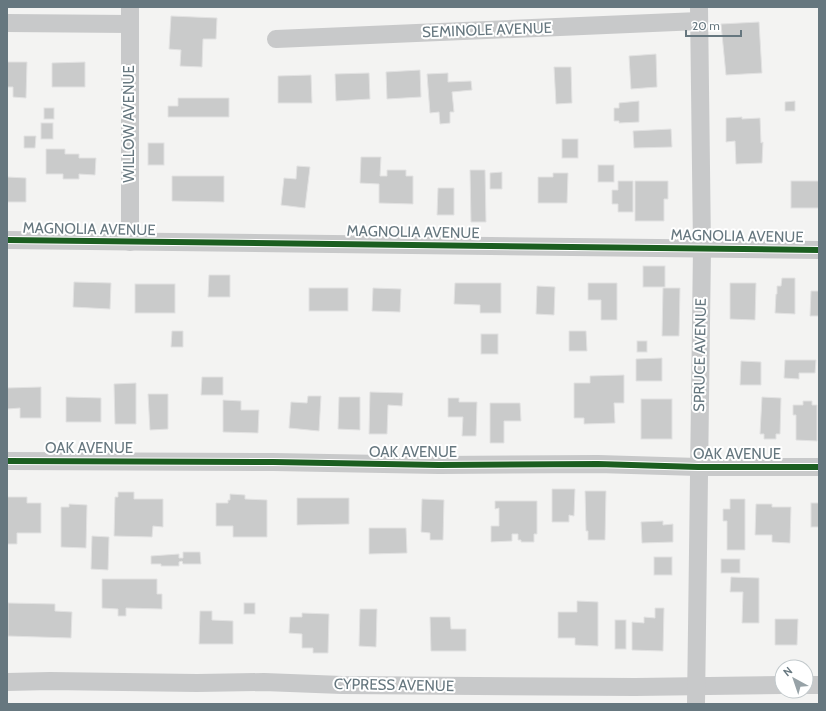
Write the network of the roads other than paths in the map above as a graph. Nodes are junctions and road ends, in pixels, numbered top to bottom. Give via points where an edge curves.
1 (699, 14) edge
2 (130, 16) edge
3 (7, 22) edge
4 (276, 39) dead end
5 (7, 240) edge
6 (130, 242) junction
7 (702, 248) junction
8 (819, 250) edge
9 (7, 461) edge
10 (819, 467) edge
11 (698, 468) junction
12 (7, 682) edge
13 (774, 685) edge
14 (696, 686) junction
15 (696, 704) edge

1 - 4 street, SEMINOLE AVENUE
1 - 7 street, SPRUCE AVENUE
2 - 3 street
2 - 6 street, WILLOW AVENUE
5 - 6 street, MAGNOLIA AVENUE
6 - 7 street, MAGNOLIA AVENUE
7 - 8 street, MAGNOLIA AVENUE
7 - 11 street, SPRUCE AVENUE
9 - 11 street, OAK AVENUE via 598,464
10 - 11 street, OAK AVENUE
11 - 14 street, SPRUCE AVENUE
12 - 14 street, CYPRESS AVENUE via 264,682 508,687
13 - 14 street, CYPRESS AVENUE
14 - 15 street, SPRUCE AVENUE

